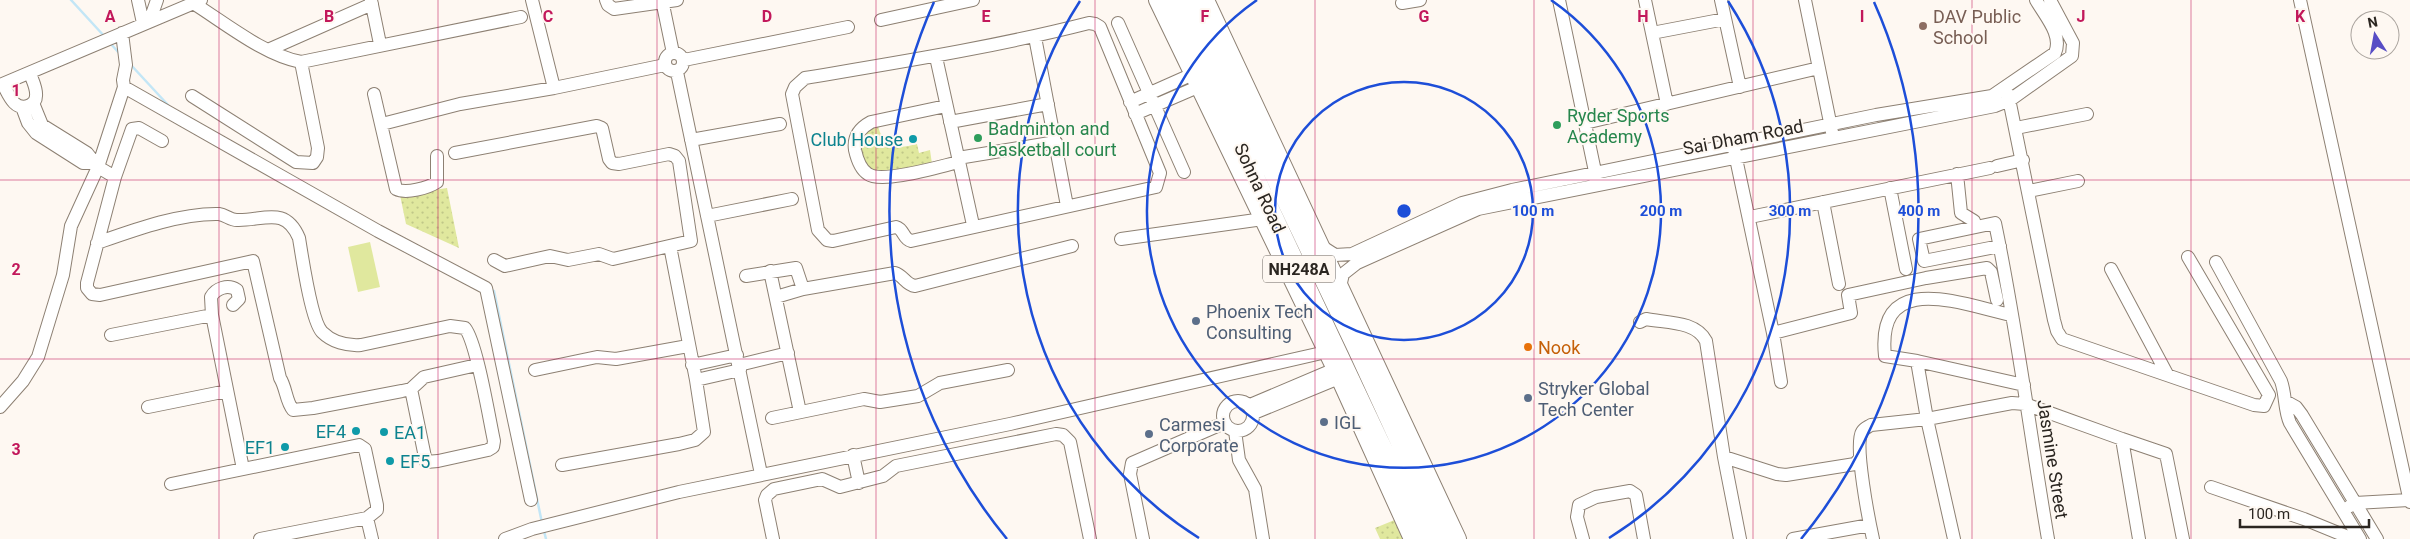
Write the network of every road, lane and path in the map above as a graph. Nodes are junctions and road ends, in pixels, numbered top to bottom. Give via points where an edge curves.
1 (138, 0) edge
2 (157, 0) edge
3 (532, 0) edge
4 (606, 0) edge
5 (677, 0) edge
6 (973, 0) edge
7 (1157, 0) edge
8 (1171, 0) edge
9 (1191, 0) edge
10 (1206, 0) edge
11 (1420, 0) edge
12 (1559, 0) edge
13 (1645, 0) edge
14 (1721, 0) edge
15 (1805, 0) edge
16 (2036, 0) edge
17 (2050, 0) edge
18 (2300, 0) edge
19 (197, 2) edge
20 (371, 2) edge
21 (662, 2) edge
22 (1402, 3) dead end
23 (929, 5) edge
24 (521, 17) dead end
25 (1725, 19) junction
26 (882, 20) dead end
27 (146, 21) junction
28 (1118, 23) dead end
29 (848, 26) dead end
30 (1652, 33) junction
31 (118, 35) junction
32 (1034, 37) junction
33 (380, 44) junction
34 (2059, 44) junction
35 (268, 50) junction
36 (2072, 56) junction
37 (936, 57) junction
38 (678, 61) junction
39 (301, 62) junction
40 (1819, 68) junction
41 (30, 72) junction
42 (1196, 80) junction
43 (2, 84) edge
44 (124, 87) junction
45 (1740, 87) junction
46 (2006, 87) junction
47 (554, 88) junction
48 (374, 94) dead end
49 (1150, 94) junction
50 (192, 96) dead end
51 (2010, 100) junction
52 (1130, 102) junction
53 (1048, 104) junction
54 (1667, 104) junction
55 (27, 105) junction
56 (946, 106) junction
57 (1155, 106) junction
58 (1136, 114) junction
59 (2087, 114) dead end
60 (950, 122) junction
61 (1584, 123) junction
62 (382, 124) junction
63 (780, 124) dead end
64 (1831, 124) junction
65 (2016, 128) junction
66 (1833, 138) junction
67 (691, 140) junction
68 (162, 141) dead end
69 (1056, 142) junction
70 (1735, 150) junction
71 (455, 153) dead end
72 (437, 156) dead end
73 (959, 160) junction
74 (2022, 160) junction
75 (96, 165) junction
76 (1184, 172) dead end
77 (1957, 174) junction
78 (115, 176) junction
79 (1596, 178) junction
80 (2078, 181) dead end
81 (1890, 188) junction
82 (2029, 191) junction
83 (792, 199) dead end
84 (1823, 202) junction
85 (1068, 206) junction
86 (707, 216) junction
87 (1750, 217) junction
88 (1263, 219) junction
89 (1974, 220) dead end
90 (973, 226) junction
91 (1415, 231) junction
92 (1121, 239) dead end
93 (97, 243) junction
94 (670, 246) junction
95 (1072, 246) dead end
96 (1321, 246) junction
97 (2000, 246) junction
98 (2188, 257) dead end
99 (494, 260) dead end
100 (2216, 262) dead end
101 (1906, 269) dead end
102 (2111, 269) dead end
103 (770, 271) junction
104 (746, 276) dead end
105 (1839, 284) dead end
106 (1340, 287) junction
107 (803, 289) junction
108 (776, 297) junction
109 (1997, 300) dead end
110 (233, 305) dead end
111 (212, 315) junction
112 (2011, 315) junction
113 (1640, 322) dead end
114 (1773, 333) junction
115 (111, 335) dead end
116 (688, 346) junction
117 (1326, 352) junction
118 (788, 353) junction
119 (1917, 361) junction
120 (738, 363) junction
121 (477, 365) junction
122 (692, 365) junction
123 (535, 370) dead end
124 (1008, 370) dead end
125 (1337, 373) junction
126 (2167, 374) junction
127 (696, 380) junction
128 (1781, 382) dead end
129 (2024, 385) junction
130 (411, 389) junction
131 (228, 390) junction
132 (2268, 402) junction
133 (2025, 404) junction
134 (0, 407) edge
135 (148, 407) dead end
136 (2286, 407) junction
137 (1252, 409) junction
138 (800, 412) junction
139 (772, 418) dead end
140 (1928, 418) junction
141 (1224, 423) junction
142 (1235, 431) junction
143 (2119, 437) junction
144 (853, 456) junction
145 (1724, 457) junction
146 (1860, 458) junction
147 (562, 466) dead end
148 (243, 469) junction
149 (761, 474) junction
150 (860, 483) junction
151 (170, 484) dead end
152 (2211, 487) dead end
153 (531, 500) dead end
154 (2410, 501) edge
155 (2355, 503) junction
156 (2342, 512) junction
157 (367, 518) junction
158 (1870, 525) junction
159 (519, 536) edge
160 (2374, 538) edge
161 (260, 539) edge
162 (372, 539) edge
163 (505, 539) edge
164 (773, 539) edge
165 (1090, 539) edge
166 (1144, 539) edge
167 (1264, 539) edge
168 (1412, 539) edge
169 (1425, 539) edge
170 (1445, 539) edge
171 (1458, 539) edge
172 (1583, 539) edge
173 (1644, 539) edge
174 (1740, 539) edge
175 (1793, 539) edge
176 (1873, 539) edge
177 (1954, 539) edge
178 (2048, 539) edge
179 (2139, 539) edge
180 (2183, 539) edge
181 (2353, 539) edge
182 (2360, 539) edge

1 - 27 street
2 - 27 street
3 - 47 street
4 - 21 street via 614,9
5 - 21 street
6 - 23 street
7 - 42 main road
8 - 169 highway, Sohna Road / NH248A
9 - 170 highway, Sohna Road / NH248A
10 - 96 main road
11 - 22 street
12 - 61 street
13 - 30 street
14 - 25 street
15 - 40 street
16 - 34 street
17 - 36 street via 2073,43
18 - 154 street
19 - 27 street
19 - 35 street
20 - 33 street
20 - 35 street
21 - 38 street
23 - 26 street
24 - 33 street
25 - 30 street
25 - 45 street
27 - 31 street
28 - 49 street
29 - 38 street
30 - 54 street
31 - 41 street
31 - 44 street via 125,60
32 - 37 street
32 - 52 street via 1095,24 1100,28
32 - 53 street
33 - 39 street
34 - 36 street
34 - 46 street, Sai Dham Road via 2055,53
35 - 39 street via 287,60
36 - 51 street, Sai Dham Road
37 - 56 street
37 - 90 street via 805,78 795,86 792,94 818,230 827,240 833,241 898,227 911,241
38 - 47 street via 672,72 665,65
38 - 67 street
39 - 50 street via 318,148 313,163 296,162
40 - 45 street
40 - 64 street
41 - 43 street
41 - 55 street via 36,95
42 - 49 street
42 - 57 street
42 - 88 main road
43 - 55 street via 13,102
44 - 75 street
44 - 153 street via 486,288
45 - 54 street
46 - 51 street
46 - 64 street, Sai Dham Road via 1992,96
47 - 62 street via 460,104
48 - 62 street
49 - 52 street
49 - 57 street
51 - 65 street
51 - 66 street, Sai Dham Road via 1994,106
52 - 58 street
53 - 60 street via 971,124
53 - 69 street
54 - 61 street
55 - 75 street via 28,123 36,133 83,163
56 - 60 street
56 - 73 street via 870,122 855,138 856,156 868,174 880,177
57 - 58 street
57 - 76 street
58 - 85 street via 1160,173 1156,187
59 - 65 street
60 - 73 street
61 - 79 street
62 - 72 street via 396,189 401,192 437,182
63 - 67 street
64 - 66 street
64 - 70 street, Sai Dham Road
65 - 74 street
66 - 70 street, Sai Dham Road
67 - 86 street
68 - 78 street via 139,128 132,129
69 - 73 street
69 - 85 street
70 - 79 street, Sai Dham Road
70 - 87 street
71 - 94 street via 597,126 602,128 612,163 669,154 675,156 679,161 692,236 691,241
73 - 90 street
74 - 77 street
74 - 82 street
75 - 78 street
75 - 134 street via 71,226 62,275 38,357 23,381
77 - 81 street
77 - 89 street via 1961,213
78 - 93 street
79 - 91 street, Sai Dham Road via 1462,203
80 - 82 street
81 - 84 street
81 - 101 street
82 - 126 street via 2056,331 2062,339
83 - 86 street
84 - 87 street
84 - 105 street
85 - 90 street
86 - 120 street
87 - 114 street
88 - 92 street
88 - 117 main road
91 - 96 street, Sai Dham Road via 1352,254 1335,255
91 - 106 street, Sai Dham Road via 1357,263 1343,274
93 - 121 street via 143,227 201,215 221,214 239,220 279,217 294,226 316,324 328,337 348,346 361,346 450,326 465,328
93 - 130 street via 87,283 89,292 95,295 253,261 280,378 293,410
94 - 99 street via 613,259 599,254 568,260 550,256 505,266
94 - 116 street
95 - 107 street via 915,286 895,273
96 - 106 main road
97 - 97 street, Jasmine Street via 1924,261 1920,239 1995,223
97 - 112 street, Jasmine Street
98 - 132 street via 2269,395
100 - 136 street via 2281,381
102 - 126 street
103 - 104 street
103 - 107 street via 796,268
103 - 108 street
106 - 171 main road
107 - 108 street
108 - 118 street
109 - 114 street via 1991,272 1982,268 1848,295 1851,314
110 - 111 street via 239,300 237,290 228,287 217,290 211,297
111 - 115 street
111 - 131 street
112 - 119 street via 1942,300 1913,299 1904,302 1890,316 1885,356
112 - 129 street, Jasmine Street
113 - 145 street via 1646,319 1695,327 1702,333 1706,341
114 - 128 street
116 - 122 street
116 - 123 street via 616,359 597,357
117 - 125 main road
117 - 144 street
118 - 120 street
118 - 138 street
119 - 129 street
119 - 140 street
120 - 122 street
120 - 127 street
120 - 149 street
121 - 130 street via 424,377
121 - 130 street via 494,441 488,450 426,462
122 - 127 street
124 - 138 street via 940,383 918,396 880,402 864,399
125 - 137 street
125 - 168 main road
126 - 132 street via 2254,405 2264,406
127 - 147 street via 704,432 701,437 666,447
129 - 133 street, Jasmine Street
131 - 135 street
131 - 148 street
132 - 136 street
133 - 140 street via 2012,403
133 - 143 street
133 - 178 street, Jasmine Street
136 - 155 street via 2296,407 2302,415
136 - 156 street
137 - 141 street via 1241,401 1232,402 1225,408
137 - 142 street via 1254,418 1249,427
138 - 139 street
140 - 146 street via 1871,425 1861,433
140 - 177 street
141 - 142 street
141 - 166 street via 1132,463 1130,474
142 - 167 street via 1239,460 1254,489
143 - 179 street
143 - 180 street via 2166,454
144 - 149 street
144 - 150 street
145 - 146 street via 1786,475 1855,464
145 - 174 street
146 - 158 street
148 - 151 street
148 - 157 street via 362,446 377,505 377,510
149 - 159 street via 532,529
150 - 164 street via 836,487 822,479 770,491 765,500
150 - 165 street via 883,476 896,466 1062,435 1070,442
152 - 181 street
154 - 155 street
155 - 156 street
155 - 160 street
156 - 182 street
157 - 161 street
157 - 162 street
158 - 175 street
158 - 176 street
159 - 163 street
172 - 173 street via 1577,517 1579,505 1596,497 1632,491 1636,495

